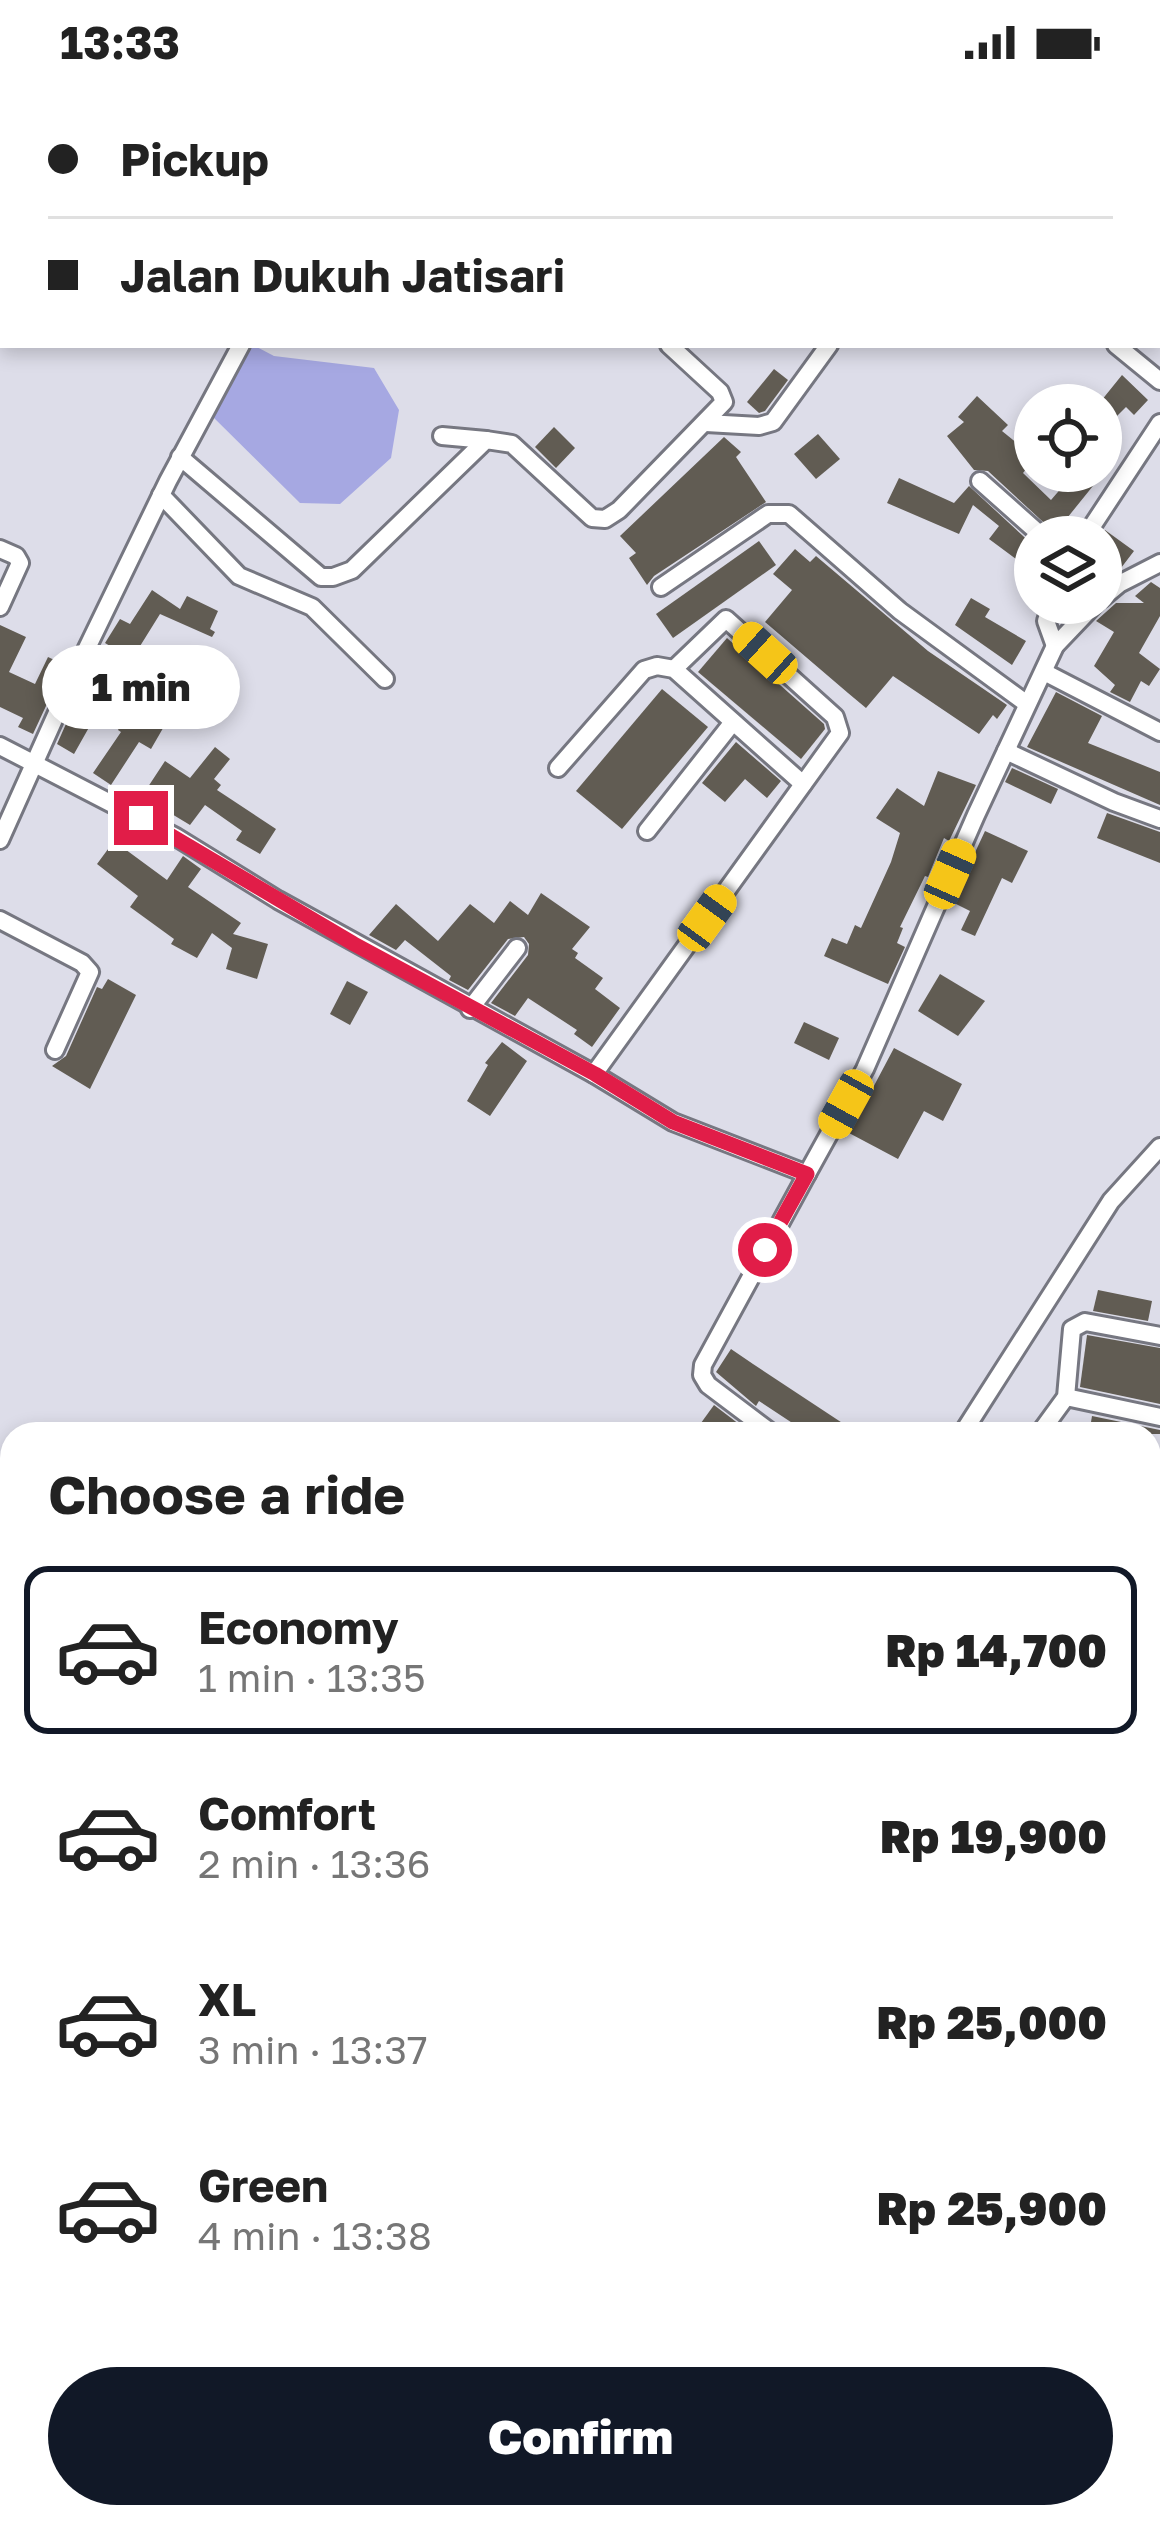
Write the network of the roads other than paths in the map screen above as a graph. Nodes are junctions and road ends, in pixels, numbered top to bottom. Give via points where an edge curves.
1 (239, 348) edge
2 (672, 348) edge
3 (825, 348) edge
4 (1119, 348) edge
5 (1160, 381) edge
6 (706, 423) junction
7 (1160, 423) edge
8 (442, 436) dead end
9 (486, 440) junction
10 (180, 457) junction
11 (980, 481) dead end
12 (161, 495) junction
13 (1019, 516) edge
14 (1098, 516) edge
15 (0, 549) edge
16 (1156, 569) edge
17 (661, 587) dead end
18 (1122, 588) edge
19 (0, 608) edge
20 (1047, 624) edge
21 (1077, 624) edge
22 (1055, 646) junction
23 (674, 669) junction
24 (1044, 672) junction
25 (386, 679) dead end
26 (1027, 704) junction
27 (733, 722) junction
28 (1160, 732) edge
29 (0, 746) edge
30 (1006, 751) junction
31 (36, 762) junction
32 (558, 768) dead end
33 (803, 784) junction
34 (1160, 818) edge
35 (646, 831) dead end
36 (0, 840) edge
37 (0, 920) edge
38 (517, 949) dead end
39 (470, 1009) junction
40 (55, 1050) dead end
41 (595, 1074) junction
42 (1160, 1147) edge
43 (807, 1174) junction
44 (1160, 1336) edge
45 (1066, 1397) junction
46 (1160, 1417) edge
47 (754, 1422) edge
48 (970, 1422) edge
49 (1048, 1422) edge

1 - 10 street
2 - 6 street via 723,395
3 - 6 street via 773,422
4 - 5 street
6 - 9 street via 602,520 512,444
7 - 14 street
8 - 9 street
9 - 10 street via 352,570 333,577 308,569
10 - 12 street
11 - 13 street
12 - 25 street via 239,576 312,607
12 - 31 street
15 - 19 street via 20,563
16 - 18 street
17 - 26 street via 768,514 789,514
20 - 22 street
21 - 22 street
22 - 24 street
23 - 27 street
23 - 32 street via 644,670
23 - 33 street via 730,621 841,726
24 - 26 street
24 - 28 street
26 - 30 street
27 - 33 street
27 - 35 street
29 - 31 street
30 - 34 street
30 - 43 street via 865,1069
31 - 36 street
31 - 39 street
33 - 41 street
37 - 40 street via 90,972
38 - 39 street
39 - 41 street
41 - 43 street via 673,1122
42 - 48 street via 1111,1201
43 - 47 street via 703,1365 708,1385
44 - 45 street via 1076,1325
45 - 46 street
45 - 49 street

